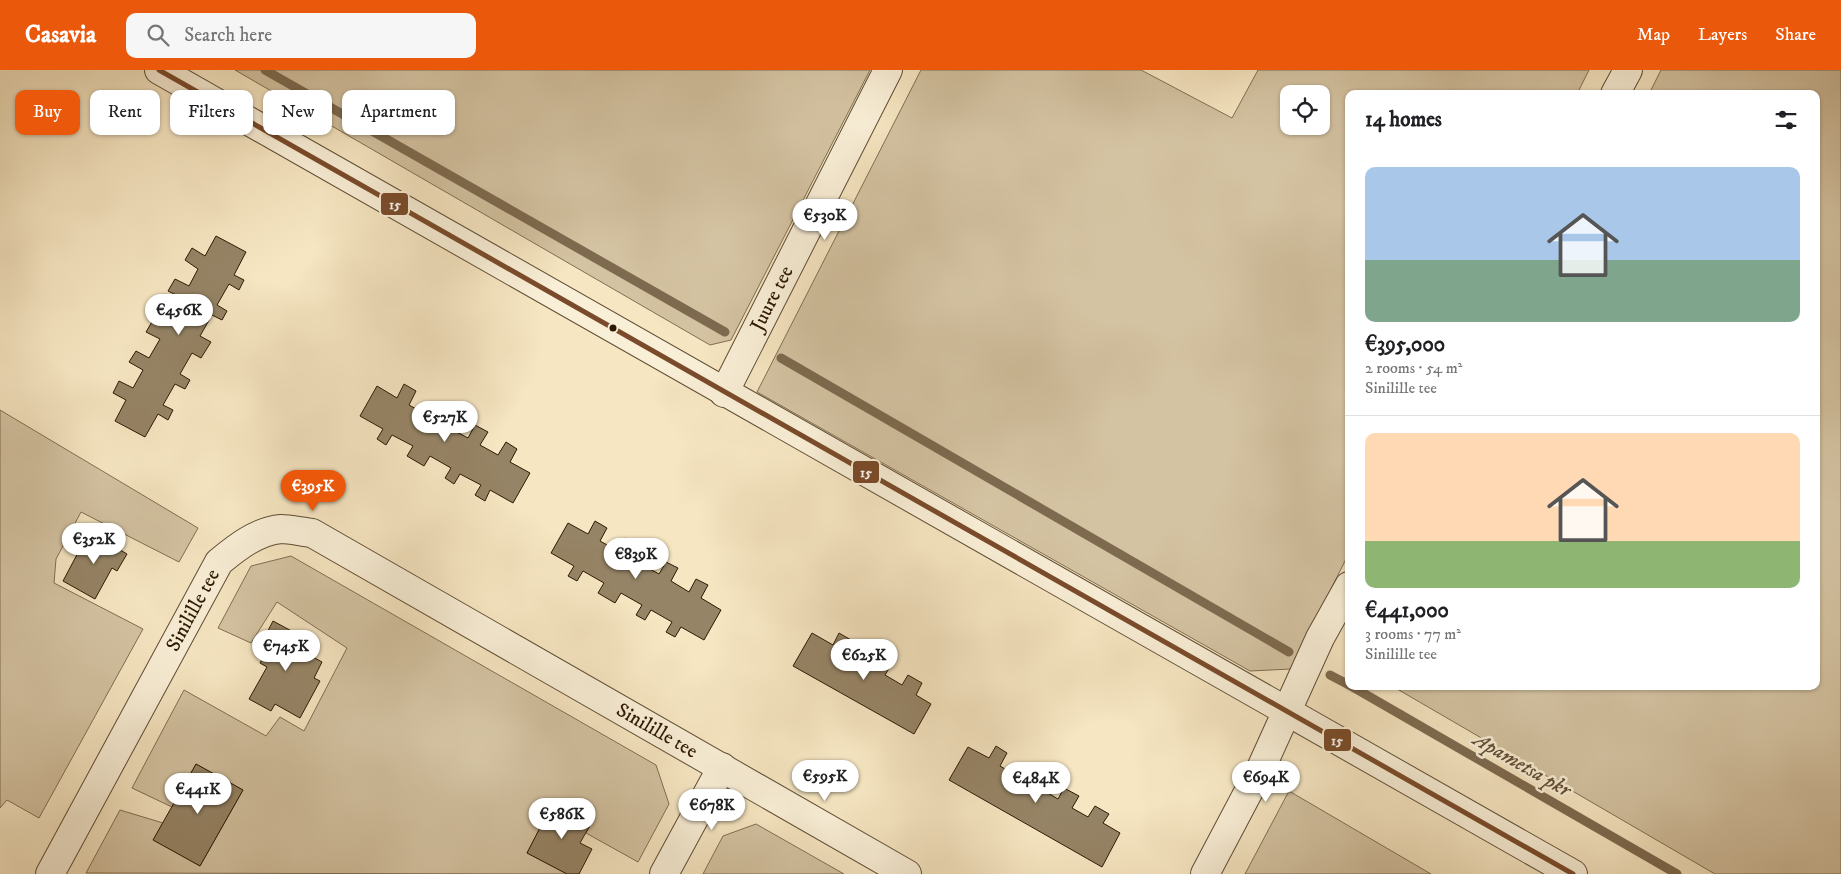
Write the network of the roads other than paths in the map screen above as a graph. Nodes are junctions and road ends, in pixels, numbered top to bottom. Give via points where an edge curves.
1 (159, 70) edge
2 (888, 70) edge
3 (1628, 70) edge
4 (1617, 90) edge
5 (724, 393) junction
6 (1345, 593) edge
7 (1288, 712) junction
8 (722, 767) junction
9 (50, 874) edge
10 (664, 874) edge
11 (907, 874) edge
12 (1205, 874) edge
13 (1573, 874) edge

1 - 5 street
2 - 5 street, Juure tee
3 - 4 street
5 - 7 street
6 - 7 street via 1320,638
7 - 12 street
7 - 13 street
8 - 9 street, Sinilille tee via 312,533 280,529 238,546 219,562
8 - 10 street, Sinilille tee
8 - 11 street, Sinilille tee

